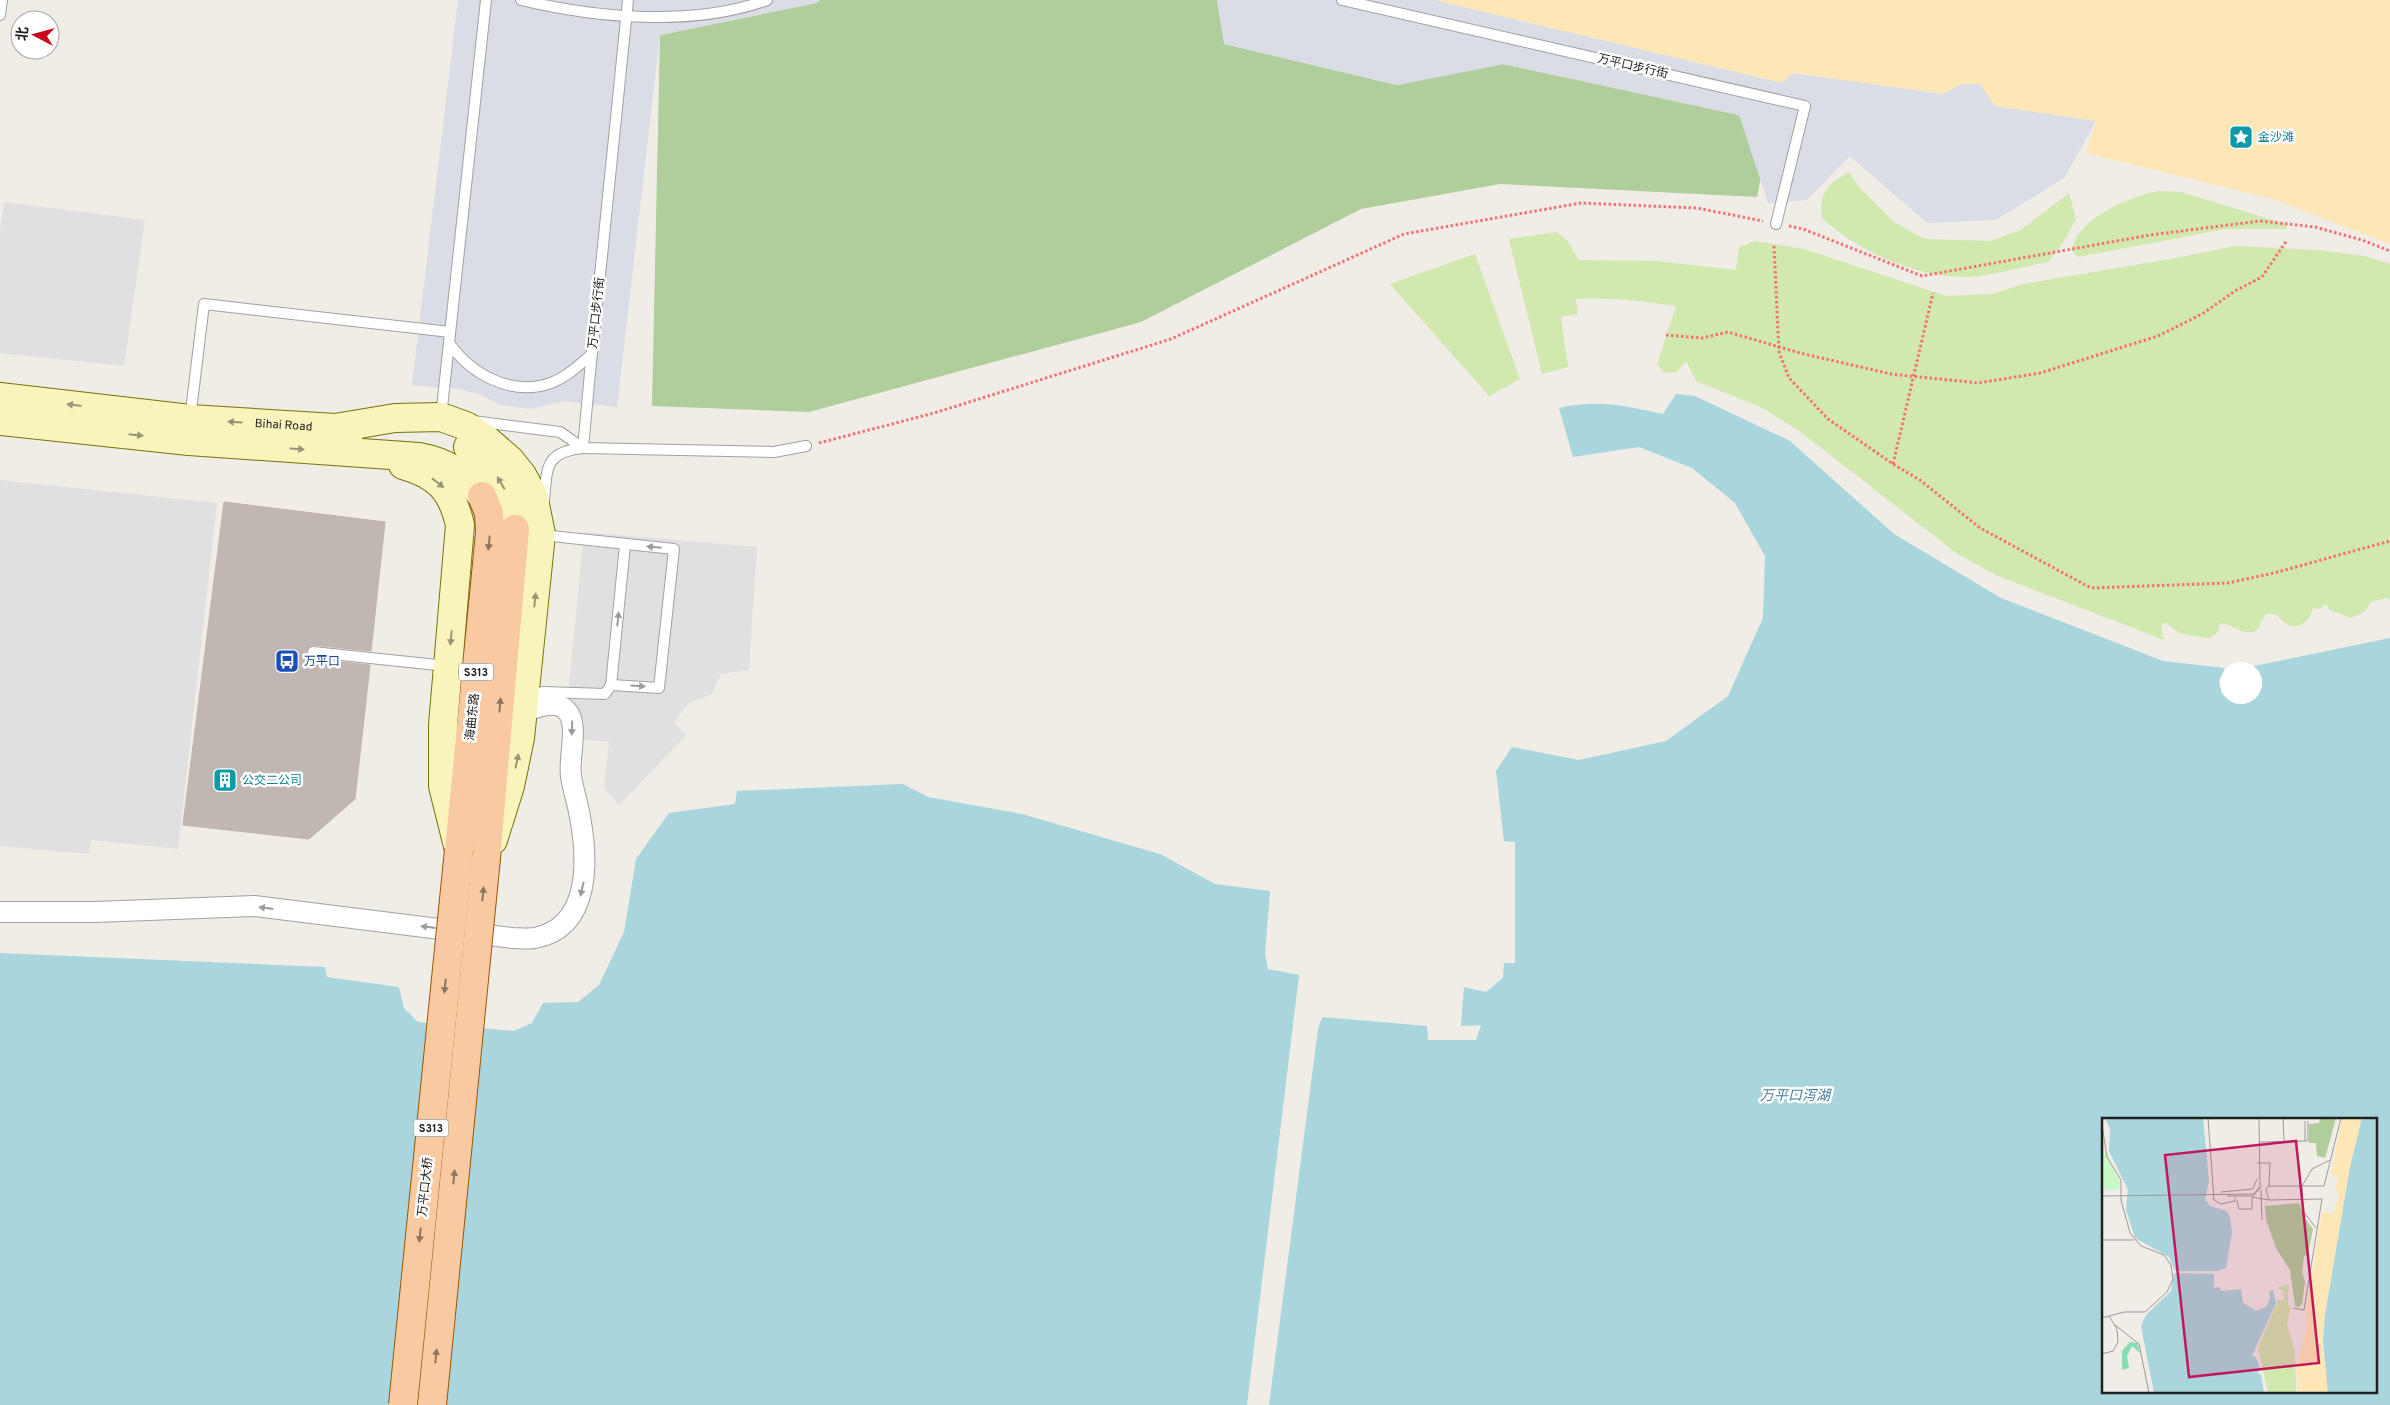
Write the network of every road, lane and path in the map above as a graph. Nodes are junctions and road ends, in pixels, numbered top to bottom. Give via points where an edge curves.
1 (2, 0) edge
2 (486, 0) edge
3 (521, 0) edge
4 (628, 0) edge
5 (767, 0) edge
6 (1342, 0) edge
7 (0, 15) edge
8 (626, 16) junction
9 (1776, 224) junction
10 (2287, 240) dead end
11 (1774, 246) dead end
12 (2390, 251) edge
13 (1933, 293) dead end
14 (450, 332) junction
15 (1666, 336) dead end
16 (449, 343) junction
17 (592, 347) junction
18 (0, 397) edge
19 (441, 417) junction
20 (0, 421) edge
21 (335, 428) junction
22 (189, 430) junction
23 (806, 446) joint
24 (583, 448) junction
25 (361, 454) junction
26 (1892, 464) junction
27 (482, 496) joint
28 (528, 532) junction
29 (2390, 541) edge
30 (625, 545) junction
31 (313, 652) dead end
32 (448, 666) junction
33 (611, 685) junction
34 (524, 704) junction
35 (459, 850) junction
36 (486, 858) junction
37 (0, 912) edge
38 (403, 1405) edge
39 (432, 1405) edge

1 - 7 lane
2 - 14 lane
3 - 8 lane via 556,9
4 - 8 lane, 万平口步行街
5 - 8 lane via 696,15
6 - 9 lane, 万平口步行街 via 1805,106
8 - 17 lane, 万平口步行街
9 - 12 path via 1803,229 1922,276 2150,235 2260,221 2315,227
9 - 23 path via 1697,208 1581,203 1404,234 1171,339 934,413
10 - 15 path via 2262,277 2202,314 2158,336 2040,373 1978,383 1891,374 1728,332 1702,338
11 - 26 path via 1779,352 1789,378 1828,419
13 - 26 path
14 - 16 lane
14 - 22 lane via 204,304
16 - 17 lane, 万平口步行街 via 468,366 489,379 527,387 550,383 572,371 592,354
16 - 19 lane
17 - 24 lane
22 -> 18 main road, Bihai Road
19 - 21 main road via 395,418
19 - 24 lane via 560,432
19 - 28 main road via 466,426 510,460 534,495
20 -> 22 main road, Bihai Road
21 -> 22 main road, Bihai Road
28 -> 21 main road, Bihai Road via 492,468 477,452 460,442 412,432
22 -> 25 main road, Bihai Road
23 - 24 lane via 774,452
24 - 28 lane via 561,451 554,456
25 - 27 main road, Bihai Road via 438,460 466,477
25 -> 32 main road via 414,468 437,482 453,498 460,525
26 - 29 path via 1920,480 1980,528 2091,588 2228,583
27 -> 35 main road, 海曲东路 / S313 via 489,513 490,533
28 - 30 lane
34 -> 28 main road
36 -> 28 main road, S313
33 -> 30 lane
33 -> 30 lane via 659,688 674,549
31 - 32 lane
32 - 35 main road via 443,725 443,786
33 - 34 lane via 605,694 544,692
36 -> 34 main road via 518,760
34 -> 37 street via 565,708 573,719 570,775 580,818 586,871 580,897 570,916 554,930 534,938 254,906
35 -> 38 main road, 万平口大桥 / S313, bridge
39 -> 36 main road, S313, bridge

